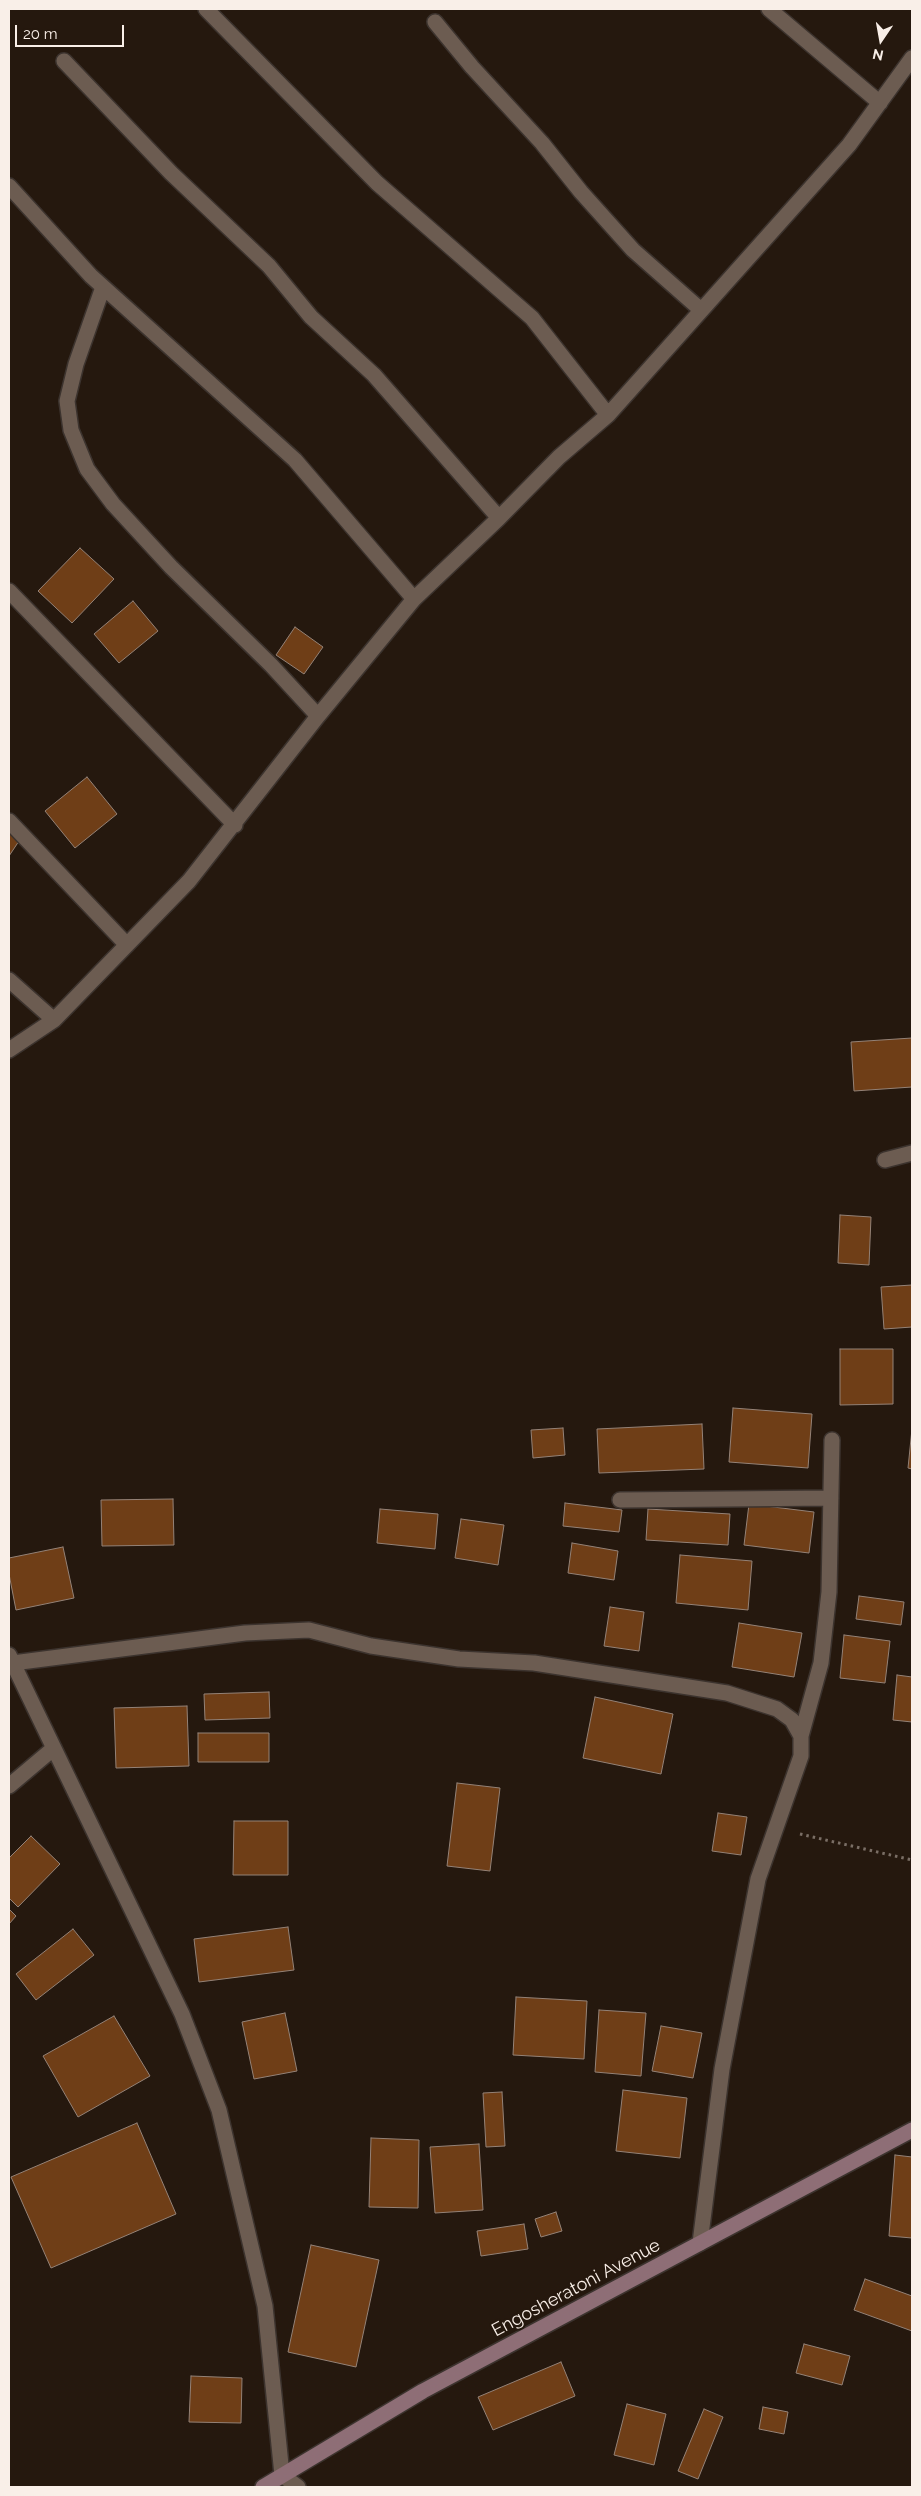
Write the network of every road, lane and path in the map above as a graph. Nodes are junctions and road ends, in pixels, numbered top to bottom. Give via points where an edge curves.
1 (206, 9) edge
2 (768, 9) edge
3 (435, 22) dead end
4 (912, 58) edge
5 (64, 61) dead end
6 (880, 103) junction
7 (9, 186) edge
8 (103, 287) junction
9 (702, 310) junction
10 (608, 415) junction
11 (500, 518) junction
12 (9, 591) edge
13 (414, 599) junction
14 (318, 716) junction
15 (9, 821) edge
16 (235, 825) junction
17 (127, 945) junction
18 (9, 980) edge
19 (54, 1020) junction
20 (9, 1050) edge
21 (912, 1153) edge
22 (885, 1160) dead end
23 (832, 1440) dead end
24 (831, 1498) junction
25 (620, 1500) dead end
26 (11, 1659) edge
27 (800, 1736) junction
28 (54, 1748) junction
29 (9, 1786) edge
30 (775, 1828) junction
31 (912, 1860) edge
32 (912, 2130) edge
33 (700, 2244) junction
34 (282, 2475) junction
35 (263, 2487) edge
36 (298, 2487) edge

1 - 10 street via 377,183 532,318
2 - 6 street
3 - 9 street via 633,250
4 - 6 street
5 - 11 street via 171,173 269,266 311,317 374,374
6 - 9 street via 849,145
7 - 8 street
8 - 13 street via 295,460
8 - 14 street via 76,364 67,401 71,430 87,469 113,504 171,567
9 - 10 street
10 - 11 street via 559,457
11 - 13 street
12 - 16 street
13 - 14 street
14 - 16 street
15 - 17 street
16 - 17 street via 189,881
17 - 19 street
18 - 19 street
19 - 20 street
21 - 22 street
23 - 24 street
24 - 25 street
24 - 27 street via 829,1592 821,1663
26 - 27 street via 244,1633 309,1630 371,1646 459,1659 534,1662 727,1693 777,1709 792,1720
26 - 28 street
27 - 30 street via 801,1756
28 - 29 street
28 - 34 street via 182,2014 219,2110 265,2306
30 - 31 path
30 - 33 street via 758,1880 722,2069
32 - 33 street, Engosheratoni Avenue
33 - 34 street, Engosheratoni Avenue via 423,2391
34 - 35 street, Engosheratoni Avenue
34 - 36 street

